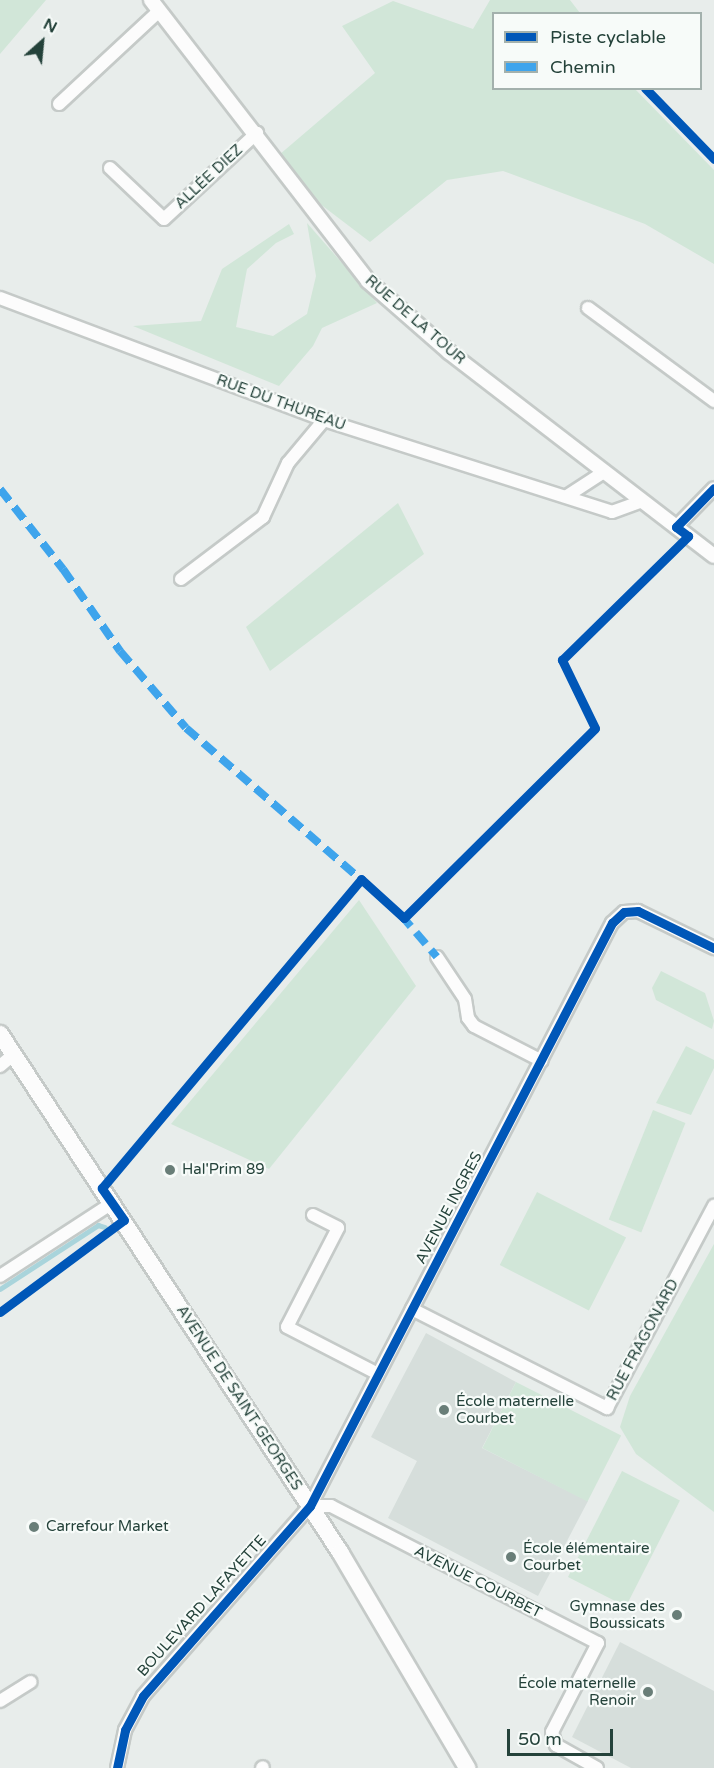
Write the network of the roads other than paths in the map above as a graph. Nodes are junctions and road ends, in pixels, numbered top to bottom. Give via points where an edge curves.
1 (155, 5) edge
2 (59, 104) dead end
3 (256, 133) junction
4 (110, 168) dead end
5 (0, 298) edge
6 (588, 308) dead end
7 (714, 401) edge
8 (324, 420) junction
9 (604, 472) junction
10 (714, 488) edge
11 (567, 496) junction
12 (642, 501) junction
13 (676, 527) junction
14 (714, 556) edge
15 (181, 579) dead end
16 (714, 948) edge
17 (437, 957) dead end
18 (0, 1034) edge
19 (7, 1060) edge
20 (542, 1061) junction
21 (111, 1204) junction
22 (714, 1206) edge
23 (313, 1215) dead end
24 (0, 1276) edge
25 (412, 1310) junction
26 (378, 1374) junction
27 (310, 1506) junction
28 (31, 1682) dead end
29 (0, 1701) edge
30 (117, 1768) edge
31 (467, 1768) edge
32 (597, 1768) edge

1 - 2 street
1 - 3 street, RUE DE LA TOUR
3 - 4 street, ALLÉE DIEZ via 164,219
3 - 9 street, RUE DE LA TOUR via 368,281 449,352
5 - 8 street, RUE DU THUREAU
6 - 7 street
8 - 11 street, RUE DU THUREAU
8 - 15 street via 288,463 263,517
9 - 11 street
9 - 12 street, RUE DE LA TOUR
10 - 13 street
11 - 12 street, RUE DU THUREAU via 612,512
12 - 13 street, RUE DE LA TOUR
13 - 14 street, RUE DE LA TOUR
16 - 20 street, AVENUE INGRES via 638,911 624,912 612,923
17 - 20 street via 465,999 468,1018 474,1026
18 - 19 main road, AVENUE DE SAINT-GEORGES
19 - 21 main road, AVENUE DE SAINT-GEORGES
20 - 25 street, AVENUE INGRES
21 - 24 street
21 - 27 main road, AVENUE DE SAINT-GEORGES
22 - 25 street, RUE FRAGONARD via 607,1408
23 - 26 street via 338,1228 287,1327
25 - 26 street, AVENUE INGRES
26 - 27 street, AVENUE INGRES
27 - 30 street, BOULEVARD LAFAYETTE via 143,1696 124,1730
27 - 31 main road, AVENUE DE SAINT-GEORGES
27 - 32 street, AVENUE COURBET via 331,1506 597,1643 552,1732 556,1745
28 - 29 street

